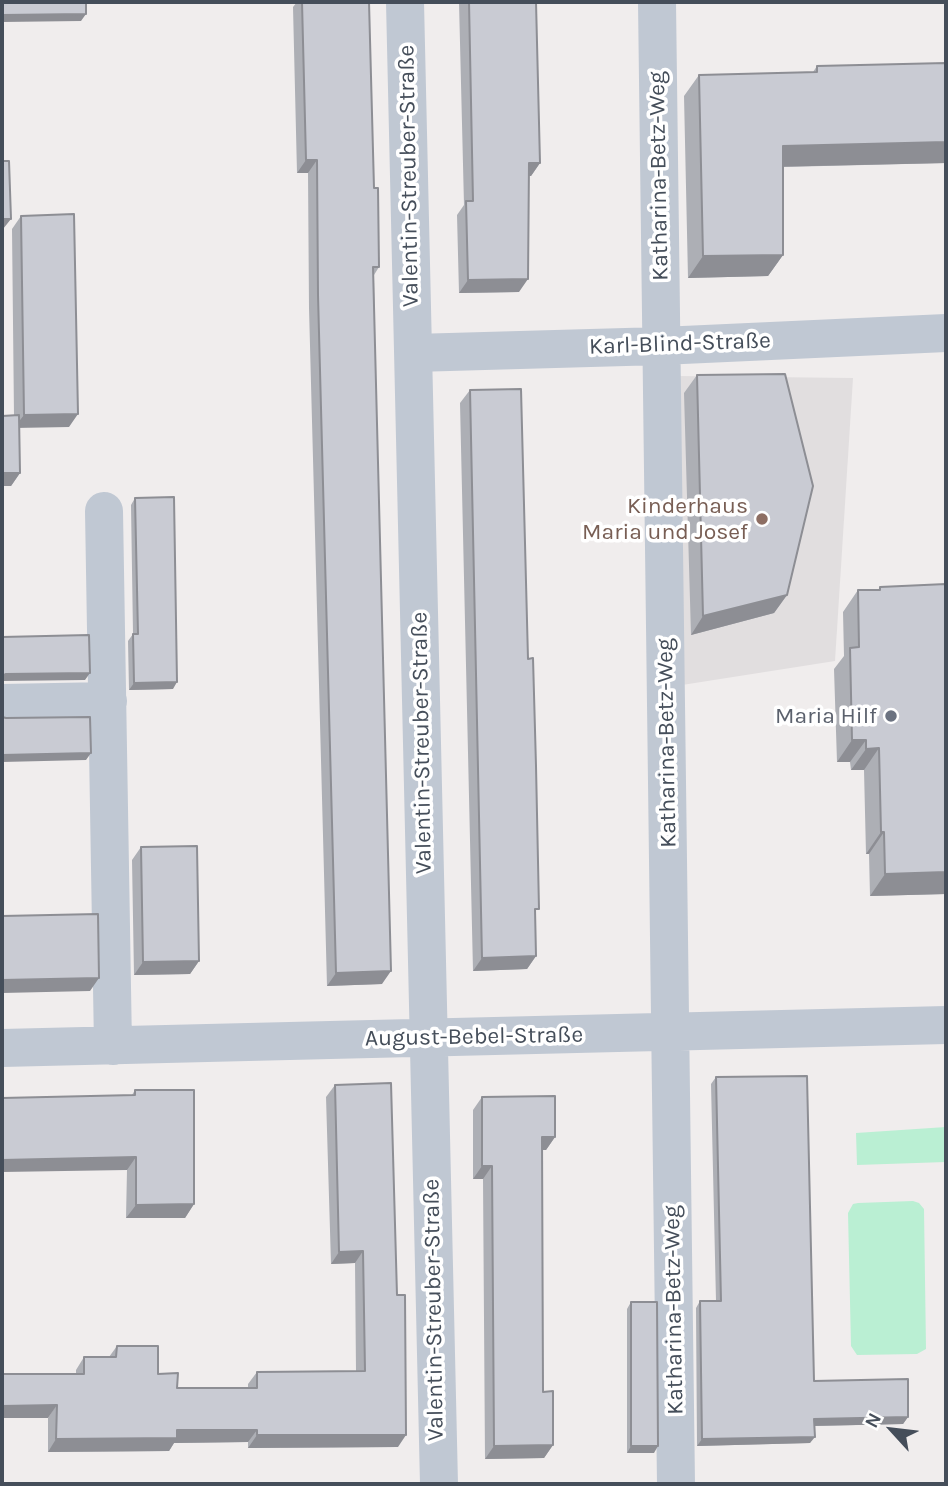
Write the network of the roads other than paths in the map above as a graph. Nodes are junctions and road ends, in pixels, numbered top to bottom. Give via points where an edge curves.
1 (405, 2) edge
2 (657, 2) edge
3 (946, 332) edge
4 (661, 345) junction
5 (414, 353) junction
6 (104, 511) dead end
7 (108, 701) junction
8 (2, 704) edge
9 (946, 1025) edge
10 (671, 1034) junction
11 (427, 1037) junction
12 (113, 1046) junction
13 (2, 1048) edge
14 (439, 1484) edge
15 (676, 1484) edge

1 - 5 street, Valentin-Streuber-Straße
2 - 4 street, Katharina-Betz-Weg
3 - 4 street, Karl-Blind-Straße
4 - 5 street, Karl-Blind-Straße
4 - 10 street, Katharina-Betz-Weg
5 - 11 street, Valentin-Streuber-Straße
6 - 7 street
7 - 8 street
7 - 12 street
9 - 10 street, August-Bebel-Straße
10 - 11 street, August-Bebel-Straße
10 - 15 street, Katharina-Betz-Weg
11 - 12 street, August-Bebel-Straße
11 - 14 street, Valentin-Streuber-Straße
12 - 13 street, August-Bebel-Straße

